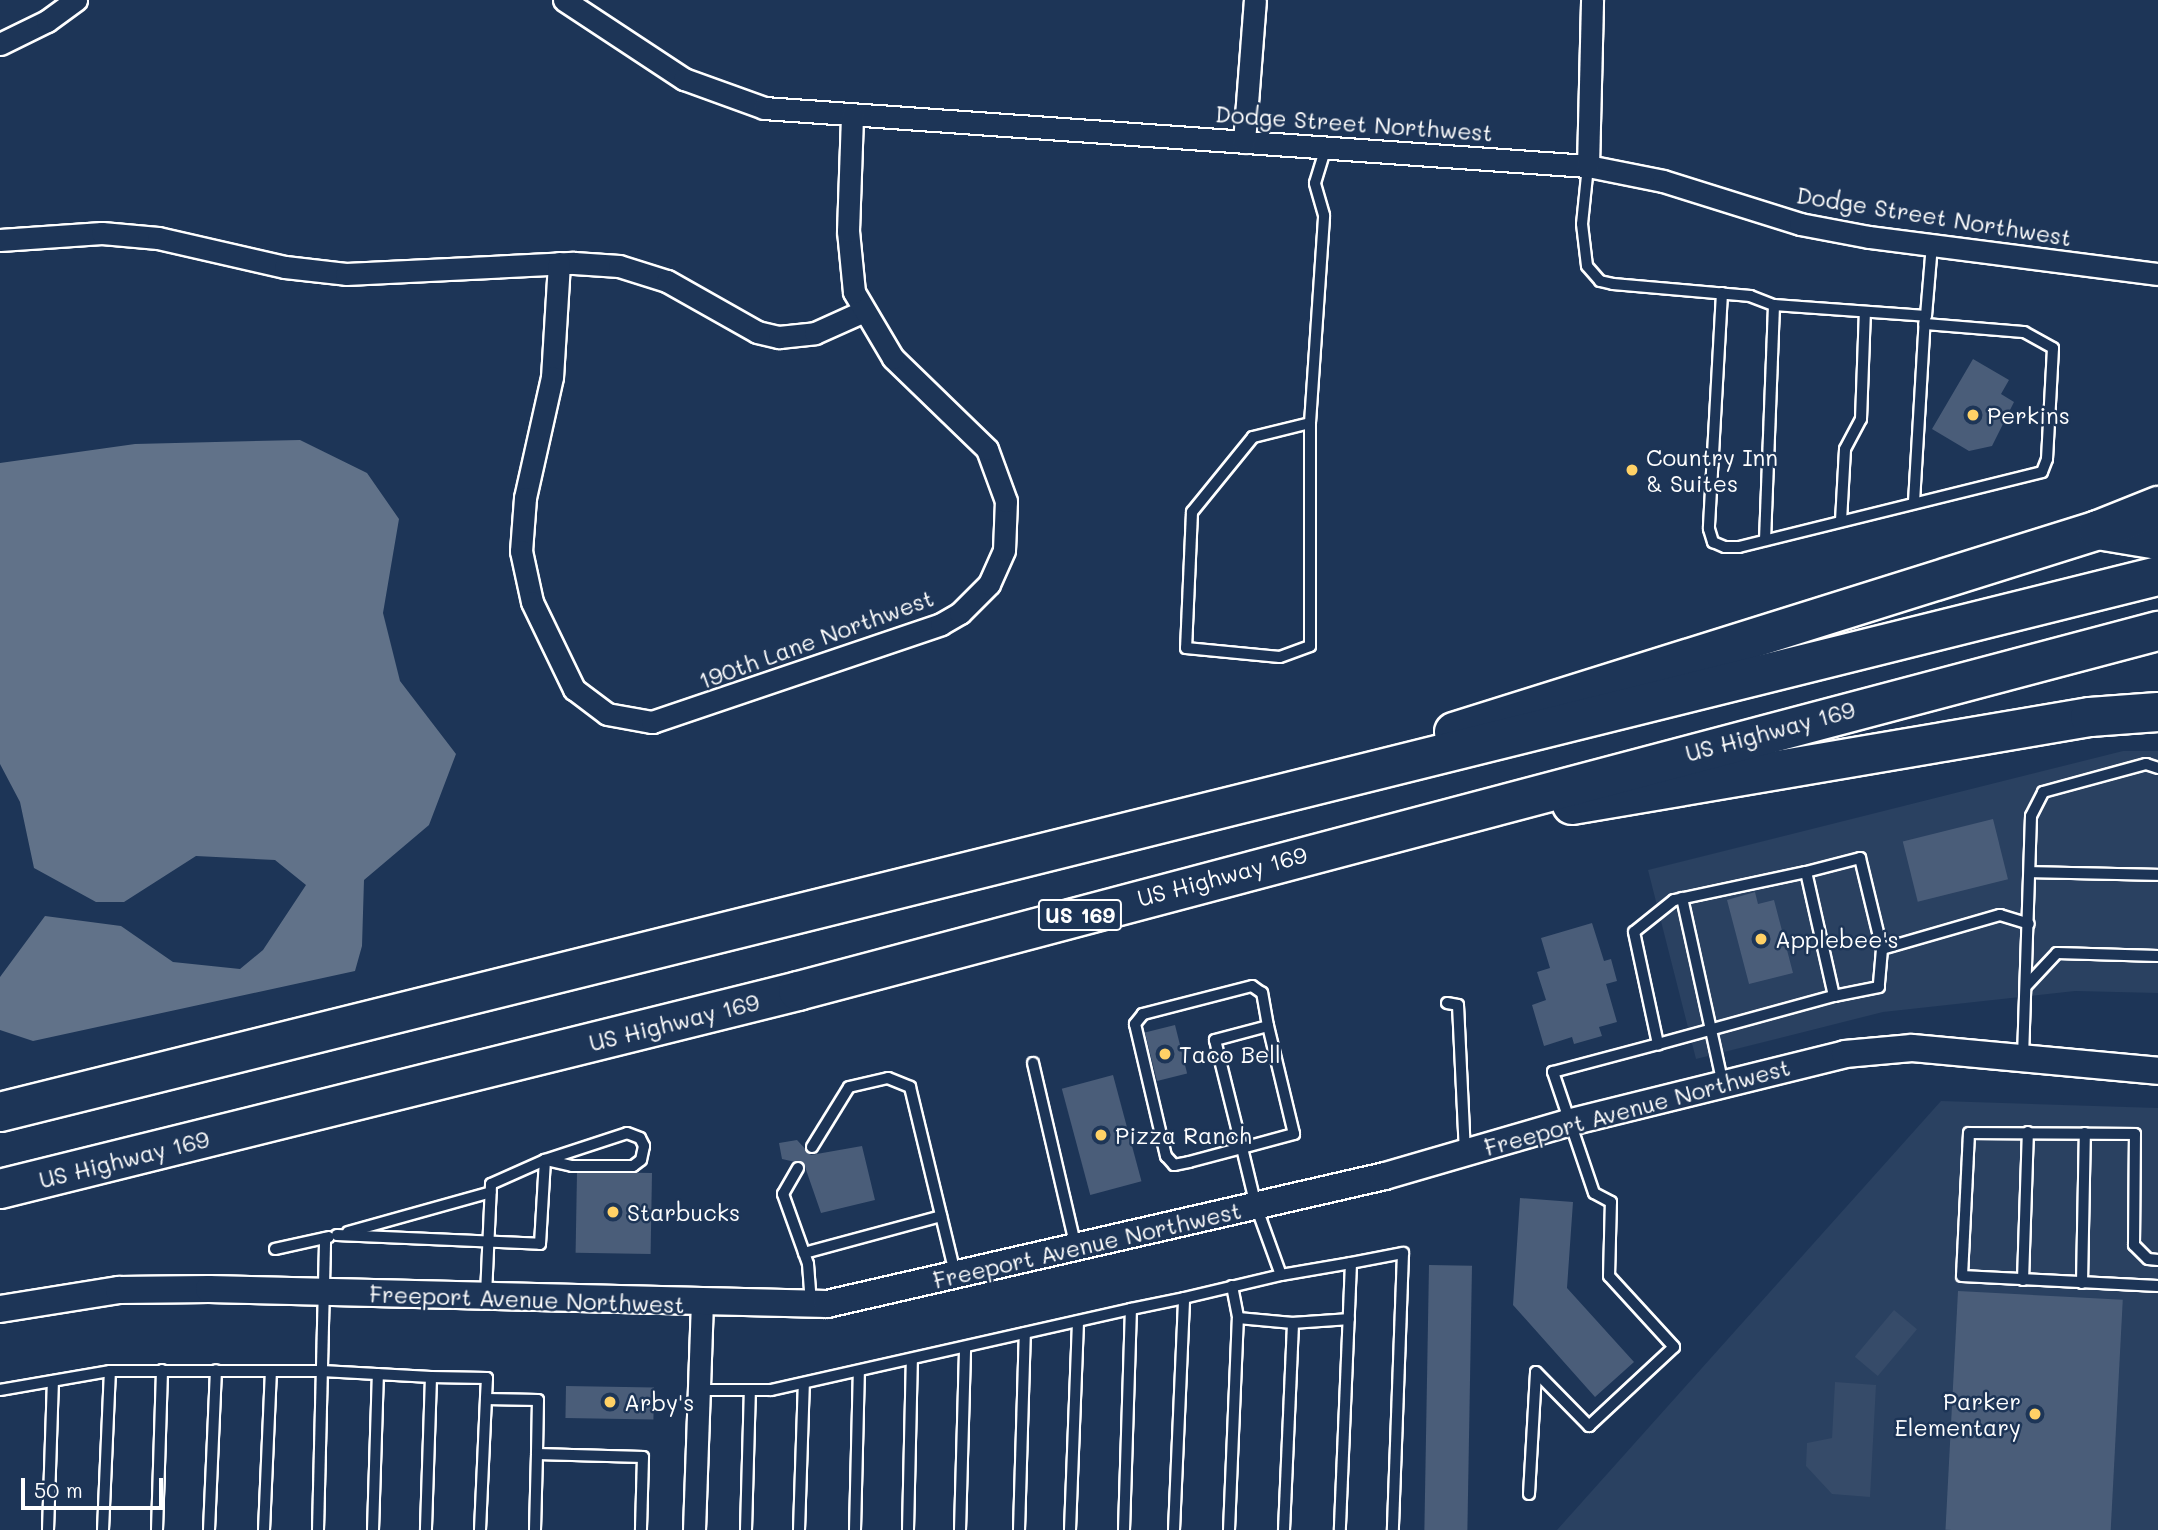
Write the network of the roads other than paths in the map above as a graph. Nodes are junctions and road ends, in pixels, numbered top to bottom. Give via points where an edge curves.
1 (76, 0) edge
2 (564, 0) edge
3 (1255, 0) edge
4 (1592, 0) edge
5 (0, 44) edge
6 (852, 116) junction
7 (1244, 142) junction
8 (1326, 148) junction
9 (1588, 166) junction
10 (0, 240) edge
11 (1932, 245) junction
12 (559, 264) junction
13 (2158, 274) edge
14 (1722, 293) junction
15 (1774, 305) junction
16 (864, 311) junction
17 (1866, 312) junction
18 (1925, 320) junction
19 (1310, 423) junction
20 (1914, 502) junction
21 (2158, 506) edge
22 (1841, 521) junction
23 (2098, 530) junction
24 (1765, 540) junction
25 (2158, 540) edge
26 (2158, 576) edge
27 (2158, 631) edge
28 (2158, 683) edge
29 (2158, 712) edge
30 (2090, 717) junction
31 (2158, 768) edge
32 (1278, 798) junction
33 (1366, 838) junction
34 (1806, 872) junction
35 (2030, 872) junction
36 (2158, 875) edge
37 (1682, 898) junction
38 (2029, 924) junction
39 (1882, 949) junction
40 (2158, 956) edge
41 (2027, 985) junction
42 (1834, 996) junction
43 (1447, 1003) dead end
44 (1268, 1026) junction
45 (1711, 1028) junction
46 (1658, 1044) junction
47 (2023, 1057) junction
48 (1032, 1063) dead end
49 (2158, 1071) edge
50 (1723, 1084) junction
51 (0, 1112) edge
52 (1567, 1123) junction
53 (2028, 1132) junction
54 (2085, 1133) junction
55 (812, 1147) dead end
56 (1242, 1148) junction
57 (1465, 1152) junction
58 (545, 1160) junction
59 (799, 1168) dead end
60 (0, 1189) edge
61 (491, 1192) junction
62 (1256, 1206) junction
63 (941, 1216) junction
64 (337, 1235) junction
65 (325, 1238) junction
66 (489, 1243) junction
67 (1076, 1248) junction
68 (275, 1249) dead end
69 (804, 1253) junction
70 (2158, 1259) edge
71 (1351, 1263) junction
72 (1281, 1275) junction
73 (956, 1276) junction
74 (2023, 1280) junction
75 (2082, 1283) junction
76 (1232, 1286) junction
77 (2158, 1286) edge
78 (324, 1293) junction
79 (486, 1298) junction
80 (1184, 1298) junction
81 (702, 1304) junction
82 (811, 1305) junction
83 (0, 1309) edge
84 (1131, 1309) junction
85 (1238, 1318) junction
86 (1349, 1319) junction
87 (1078, 1321) junction
88 (1293, 1322) junction
89 (1025, 1333) junction
90 (965, 1347) junction
91 (912, 1359) junction
92 (162, 1370) junction
93 (216, 1370) junction
94 (110, 1371) junction
95 (271, 1371) junction
96 (322, 1371) junction
97 (859, 1371) junction
98 (377, 1374) junction
99 (431, 1377) junction
100 (53, 1381) junction
101 (804, 1383) junction
102 (0, 1390) edge
103 (699, 1390) junction
104 (750, 1390) junction
105 (486, 1399) junction
106 (537, 1454) junction
107 (1529, 1494) dead end
108 (48, 1530) edge
109 (103, 1530) edge
110 (157, 1530) edge
111 (209, 1530) edge
112 (264, 1530) edge
113 (318, 1530) edge
114 (373, 1530) edge
115 (426, 1530) edge
116 (480, 1530) edge
117 (535, 1530) edge
118 (641, 1530) edge
119 (694, 1530) edge
120 (746, 1530) edge
121 (799, 1530) edge
122 (855, 1530) edge
123 (908, 1530) edge
124 (960, 1530) edge
125 (1019, 1530) edge
126 (1070, 1530) edge
127 (1124, 1530) edge
128 (1174, 1530) edge
129 (1229, 1530) edge
130 (1284, 1530) edge
131 (1340, 1530) edge
132 (1393, 1530) edge

1 - 5 street via 47,21
2 - 6 street, Dodge Street Northwest via 710,92 764,108
3 - 7 street
4 - 9 street
6 - 7 street, Dodge Street Northwest
6 - 16 street, 190th Lane Northwest via 848,231 854,292
7 - 8 street, Dodge Street Northwest
8 - 9 street, Dodge Street Northwest
8 - 19 lane via 1315,183 1324,215
9 - 11 street, Dodge Street Northwest via 1663,181 1800,224
9 - 14 lane via 1582,224 1591,274 1613,284
10 - 12 street via 102,233 346,274
11 - 13 street, Dodge Street Northwest
11 - 18 lane
12 - 16 street via 643,272 691,293 757,332 779,337 815,333
12 - 16 street, 190th Lane Northwest via 552,377 520,524 524,577 542,627 574,689 607,713 629,720 652,722 677,716 892,643 960,613 989,584 1004,550 1007,527 999,474 970,428 893,358
14 - 15 lane
14 - 24 lane via 1709,529 1713,542 1725,547
15 - 17 lane
15 - 24 lane
17 - 18 lane
17 - 22 lane via 1861,419 1843,459
18 - 20 lane
18 - 20 lane via 2024,332 2053,348 2048,445 2042,472
19 - 19 lane via 1310,646 1279,657 1186,648 1192,512 1253,437
20 - 22 lane
21 - 23 highway
22 - 24 lane
23 - 25 highway
23 - 32 highway via 1482,721
26 - 32 highway
27 - 33 highway, US Highway 169 / US 169
28 - 30 highway
29 - 30 highway
30 - 33 highway via 1784,772
31 - 35 lane via 2146,764 2043,792 2031,816
32 - 51 highway
33 - 60 highway, US Highway 169 / US 169 via 784,995
34 - 37 lane
34 - 39 lane via 1860,858
34 - 42 lane
35 - 36 lane
35 - 38 lane
37 - 45 lane
37 - 46 lane via 1634,932
38 - 39 lane via 2000,915
38 - 41 lane
39 - 42 lane via 1879,987
40 - 41 lane via 2057,953
41 - 47 lane
42 - 45 lane
43 - 57 lane via 1458,1005
44 - 56 lane via 1294,1134
44 - 56 lane via 1215,1040
44 - 56 lane via 1262,993 1252,986 1143,1014 1135,1024 1166,1156 1174,1165
45 - 46 lane
45 - 50 lane
46 - 52 lane via 1553,1072
47 - 49 street, Freeport Avenue Northwest
47 - 50 street, Freeport Avenue Northwest via 1878,1049
48 - 67 lane
50 - 52 street, Freeport Avenue Northwest
52 - 57 street, Freeport Avenue Northwest
52 - 107 lane via 1594,1193 1611,1202 1609,1276 1674,1347 1589,1426 1536,1372
53 - 54 lane
53 - 74 lane
53 - 74 lane via 1969,1133 1962,1276
54 - 70 lane via 2135,1134 2134,1245 2148,1259
54 - 75 lane
55 - 63 lane via 849,1087 888,1078 910,1087
56 - 62 lane
57 - 62 street, Freeport Avenue Northwest
58 - 58 lane via 627,1133 640,1138 644,1146 641,1160 633,1166 572,1166
58 - 61 lane via 491,1184
58 - 66 lane via 540,1244
59 - 69 lane via 783,1194
61 - 64 lane
61 - 66 lane
62 - 67 street, Freeport Avenue Northwest
62 - 72 lane
63 - 69 lane
63 - 73 lane
64 - 65 lane
64 - 66 lane
65 - 68 lane
65 - 78 lane
66 - 79 lane
67 - 73 street, Freeport Avenue Northwest
69 - 82 lane
71 - 72 lane
71 - 86 lane
71 - 132 lane via 1403,1254
72 - 76 lane
73 - 82 street, Freeport Avenue Northwest
74 - 75 lane
75 - 77 lane
76 - 80 lane
76 - 85 lane
78 - 79 street, Freeport Avenue Northwest
78 - 83 street, Freeport Avenue Northwest via 119,1290
78 - 96 lane
79 - 81 street, Freeport Avenue Northwest
80 - 84 lane
80 - 128 lane
81 - 82 street, Freeport Avenue Northwest
81 - 103 street
84 - 87 lane
84 - 127 lane
85 - 88 lane
85 - 129 lane
86 - 88 lane
86 - 131 lane
87 - 89 lane
87 - 126 lane
88 - 130 lane
89 - 90 lane
89 - 125 lane
90 - 91 lane
90 - 124 lane
91 - 97 lane
91 - 123 lane
92 - 93 lane
92 - 94 lane
92 - 110 lane
93 - 95 lane
93 - 111 lane
94 - 100 lane
94 - 109 lane
95 - 96 lane
95 - 112 lane
96 - 98 lane
96 - 113 lane
97 - 101 lane
97 - 122 lane
98 - 99 lane
98 - 114 lane
99 - 105 lane via 487,1378
99 - 115 lane
100 - 102 lane
100 - 108 lane
101 - 104 lane
101 - 121 lane
103 - 104 lane
103 - 119 street
104 - 120 lane
105 - 106 lane via 538,1399
105 - 116 lane
106 - 117 lane
106 - 118 lane via 643,1457

